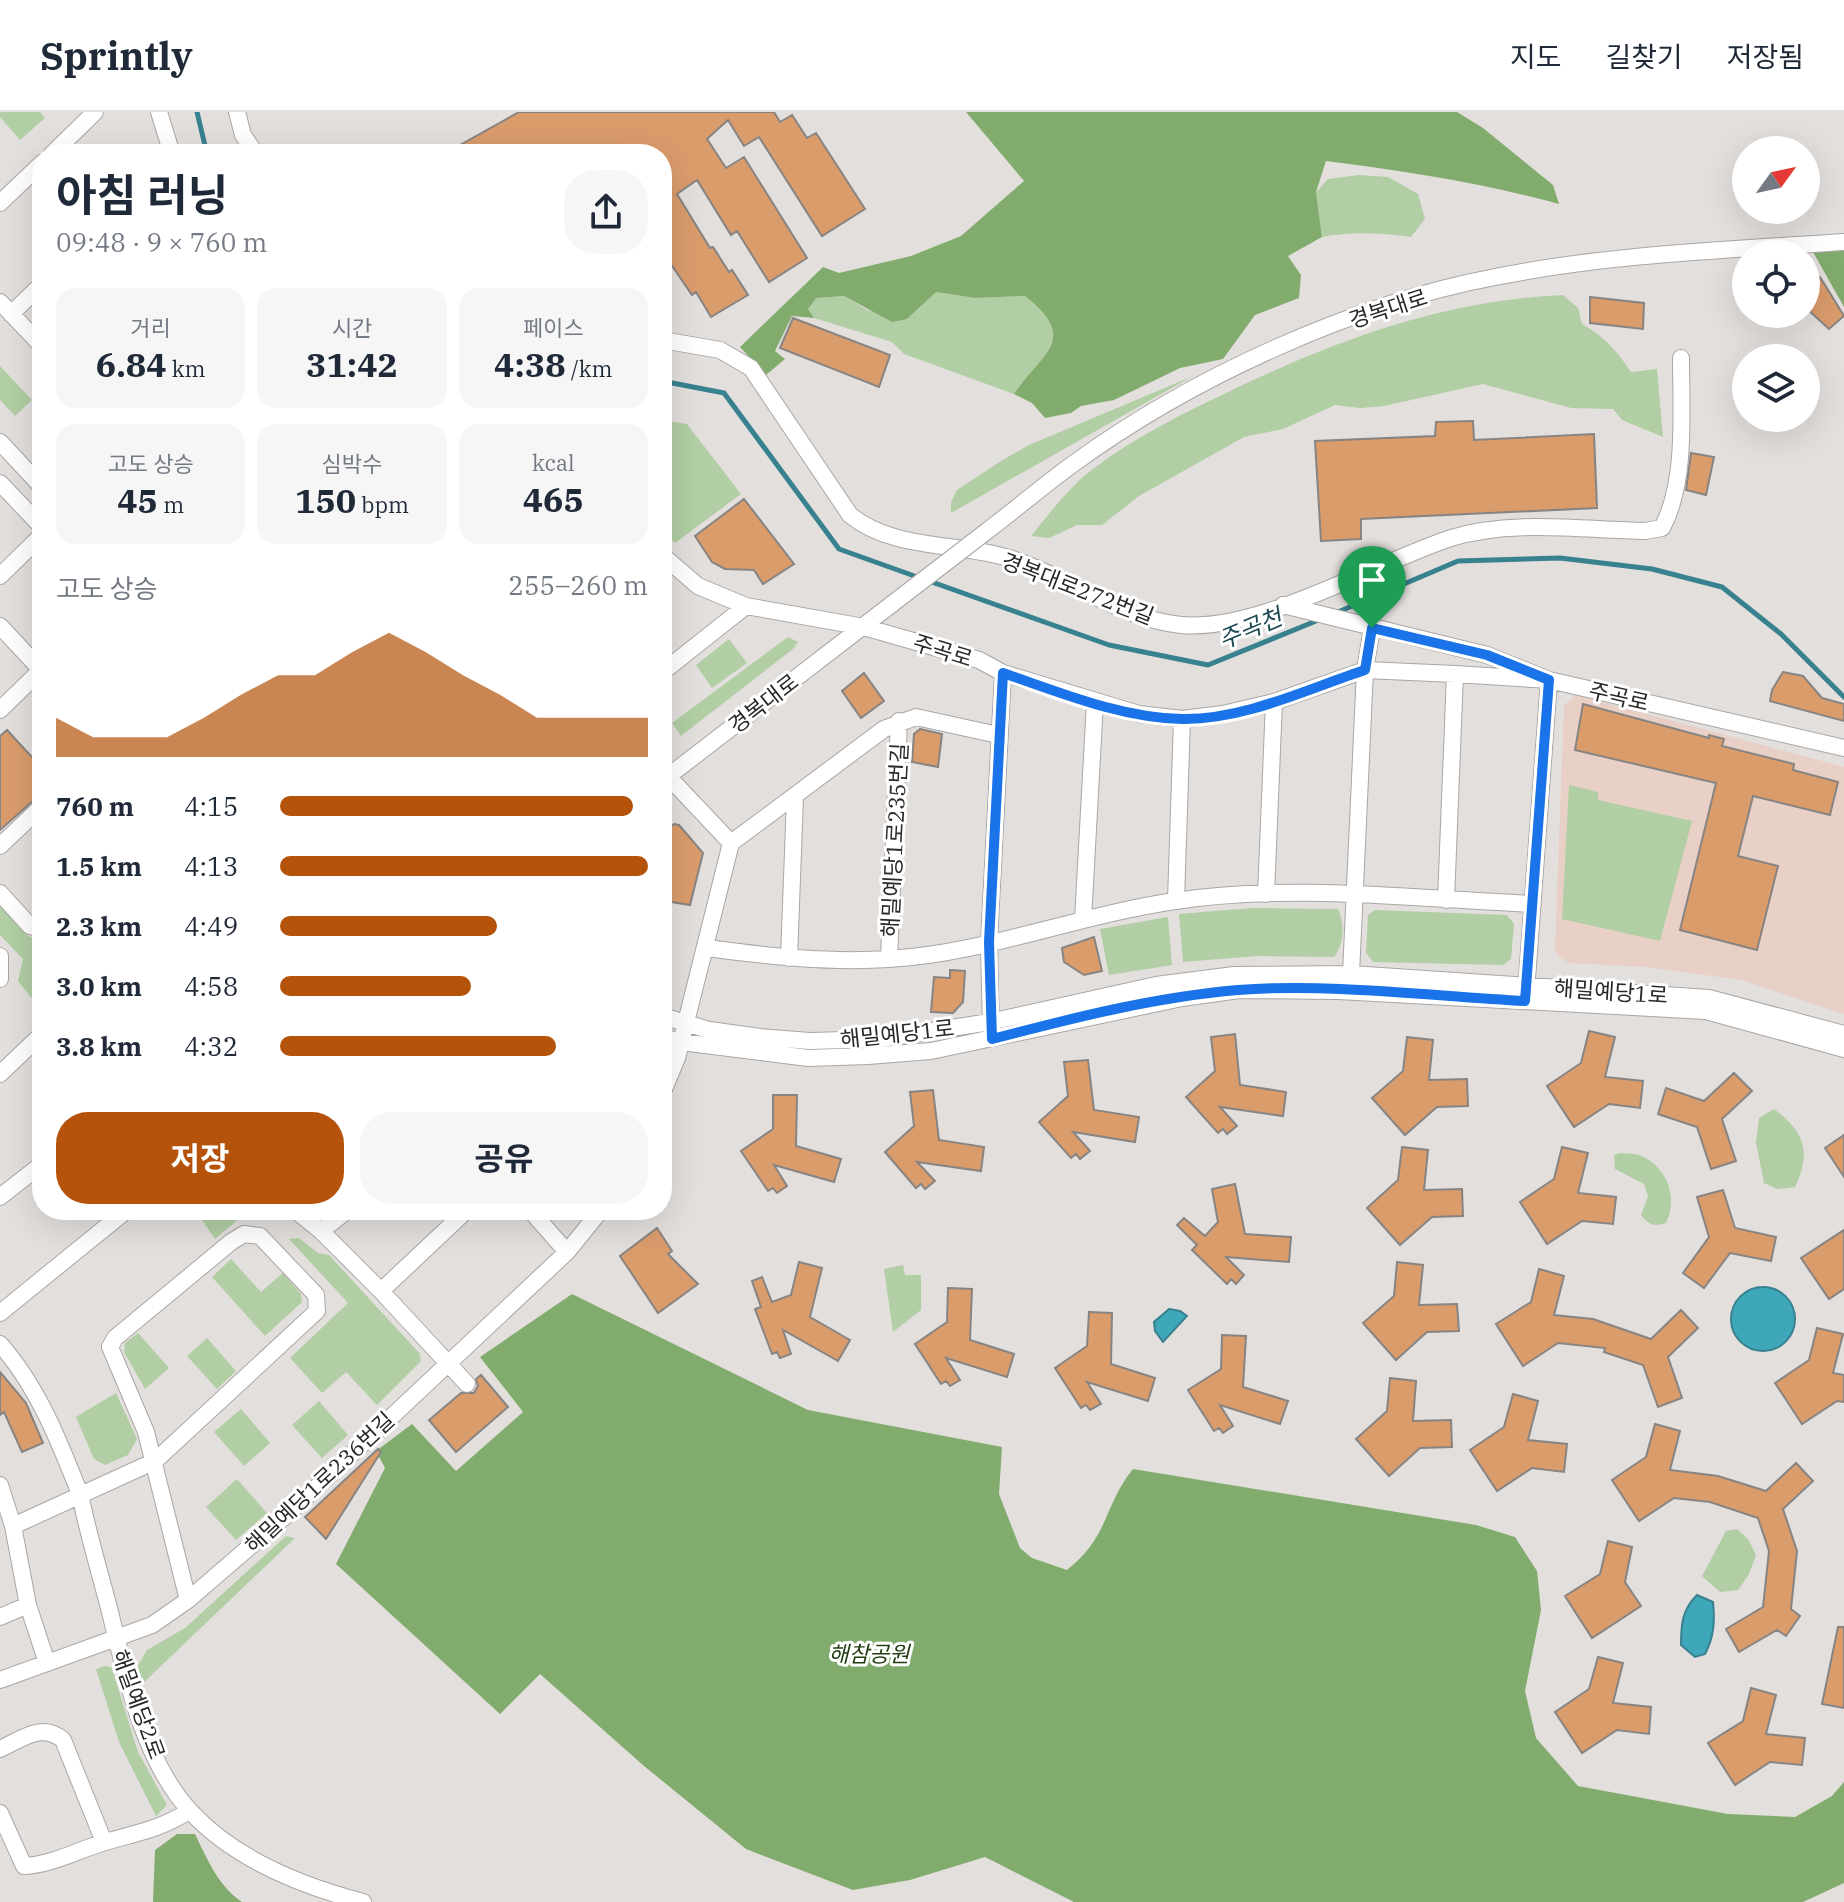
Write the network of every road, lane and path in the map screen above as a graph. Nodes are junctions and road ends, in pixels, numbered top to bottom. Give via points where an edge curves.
1 (95, 112) edge
2 (159, 112) edge
3 (237, 112) edge
4 (62, 144) edge
5 (169, 144) edge
6 (249, 144) edge
7 (32, 173) edge
8 (0, 203) edge
9 (1844, 242) edge
10 (32, 291) edge
11 (6, 308) edge
12 (32, 335) edge
13 (672, 342) edge
14 (1681, 358) dead end
15 (0, 442) edge
16 (32, 476) edge
17 (0, 483) edge
18 (32, 517) edge
19 (32, 545) edge
20 (672, 564) edge
21 (0, 576) edge
22 (746, 606) junction
23 (1289, 607) junction
24 (0, 626) edge
25 (864, 627) junction
26 (1367, 627) junction
27 (32, 660) edge
28 (672, 665) edge
29 (1365, 670) junction
30 (1003, 673) junction
31 (1455, 674) junction
32 (32, 680) edge
33 (1549, 680) junction
34 (1095, 702) junction
35 (1274, 702) junction
36 (0, 710) edge
37 (1182, 719) junction
38 (899, 721) junction
39 (998, 735) junction
40 (1844, 748) edge
41 (672, 770) edge
42 (672, 784) edge
43 (795, 798) junction
44 (32, 816) edge
45 (731, 843) junction
46 (0, 846) edge
47 (0, 893) edge
48 (1266, 894) junction
49 (1355, 895) junction
50 (1176, 900) junction
51 (1446, 900) junction
52 (1533, 904) junction
53 (1083, 920) junction
54 (32, 926) edge
55 (989, 942) junction
56 (707, 948) junction
57 (0, 956) edge
58 (789, 958) junction
59 (889, 959) junction
60 (1351, 974) junction
61 (0, 979) edge
62 (1526, 993) junction
63 (672, 1019) edge
64 (686, 1023) junction
65 (991, 1030) junction
66 (1844, 1034) edge
67 (672, 1040) edge
68 (681, 1042) junction
69 (32, 1044) edge
70 (1844, 1049) edge
71 (672, 1067) edge
72 (0, 1074) edge
73 (32, 1172) edge
74 (0, 1197) edge
75 (115, 1220) edge
76 (307, 1220) edge
77 (335, 1220) edge
78 (456, 1220) edge
79 (539, 1220) edge
80 (593, 1220) edge
81 (321, 1231) junction
82 (567, 1252) junction
83 (381, 1291) junction
84 (0, 1313) edge
85 (0, 1344) edge
86 (447, 1362) junction
87 (467, 1384) dead end
88 (155, 1461) junction
89 (0, 1485) edge
90 (80, 1494) junction
91 (13, 1526) junction
92 (188, 1600) junction
93 (28, 1605) junction
94 (0, 1617) edge
95 (116, 1638) junction
96 (47, 1663) junction
97 (0, 1680) edge
98 (0, 1749) edge
99 (189, 1811) junction
100 (0, 1813) edge
101 (104, 1842) junction
102 (363, 1902) edge

1 - 4 street
2 - 5 street
3 - 6 street
7 - 8 street
9 - 25 street, 경복대로, bridge via 1708,251 1494,277 1413,297 1251,358 1074,463
10 - 11 street
11 - 12 street
13 - 23 street, 경복대로272번길 via 720,350 751,368 850,515 863,525 1012,558 1154,620 1208,625
14 - 23 street, 경복대로272번길 via 1682,432 1672,510 1662,528 1502,528 1465,535
15 - 16 street
17 - 18 street
19 - 21 street
20 - 22 street, 주곡로 via 698,586
22 - 25 street, 주곡로
22 - 28 street
23 - 26 street
24 - 27 street
25 - 30 street, 주곡로 via 979,660
25 - 41 street, 경복대로
26 - 29 street
26 - 33 street via 1487,655
29 - 31 street, 주곡로
29 - 35 street, 주곡로
29 - 49 street
30 - 34 street, 주곡로
30 - 39 street
31 - 33 street, 주곡로
31 - 51 street
32 - 36 street
33 - 40 street, 주곡로
33 - 52 street
34 - 37 street, 주곡로
34 - 53 street
35 - 37 street, 주곡로
35 - 48 street
37 - 50 street
38 - 39 street, 해밀예당1로235번길 via 916,717
38 - 43 street, 해밀예당1로235번길
38 - 59 street, 해밀예당1로235번길
39 - 55 street
42 - 45 street
43 - 45 street, 해밀예당1로235번길
43 - 58 street
44 - 46 street
45 - 56 street
47 - 54 street
48 - 49 street, 해밀예당1로235번길
48 - 50 street, 해밀예당1로235번길
49 - 51 street, 해밀예당1로235번길
49 - 60 street
50 - 53 street, 해밀예당1로235번길
51 - 52 street, 해밀예당1로235번길
52 - 62 street
53 - 55 street, 해밀예당1로235번길
55 - 59 street, 해밀예당1로235번길
55 - 65 street
56 - 58 street, 해밀예당1로235번길
56 - 64 street
57 - 61 street
58 - 59 street, 해밀예당1로235번길
60 - 62 street, 해밀예당1로
60 - 65 street, 해밀예당1로 via 1234,975 1156,985
62 - 65 street, 해밀예당1로 via 1239,990
62 - 66 street, 해밀예당1로 via 1709,998
62 - 70 street, 해밀예당1로 via 1706,1011
63 - 64 street, 해밀예당1로
64 - 65 street, 해밀예당1로 via 810,1041
64 - 68 street
65 - 68 street, 해밀예당1로 via 931,1051 840,1057 808,1058
67 - 68 street, 해밀예당1로
68 - 71 street
69 - 72 street
73 - 74 street
75 - 84 street
76 - 81 street
77 - 81 street
78 - 83 street
79 - 82 street
80 - 82 street, 해밀예당1로236번길
81 - 83 street
82 - 86 street, 해밀예당1로236번길
83 - 86 street
85 - 90 street, 해밀예당2로 via 43,1407
86 - 87 street
86 - 92 street, 해밀예당1로236번길 via 289,1513
88 - 88 street via 317,1311 316,1295 260,1236 244,1234 231,1242 110,1347
88 - 90 street
88 - 92 street
89 - 91 street
90 - 91 street
90 - 95 street, 해밀예당2로
91 - 93 street
92 - 95 street, 해밀예당1로236번길 via 152,1625
93 - 94 street
93 - 96 street
95 - 96 street, 해밀예당2로
95 - 99 street, 해밀예당2로 via 156,1759
96 - 97 street, 해밀예당2로
98 - 101 street via 42,1729 63,1740
99 - 101 street via 139,1835
99 - 102 street, 해밀예당2로 via 209,1830 272,1869
100 - 101 street via 24,1866

